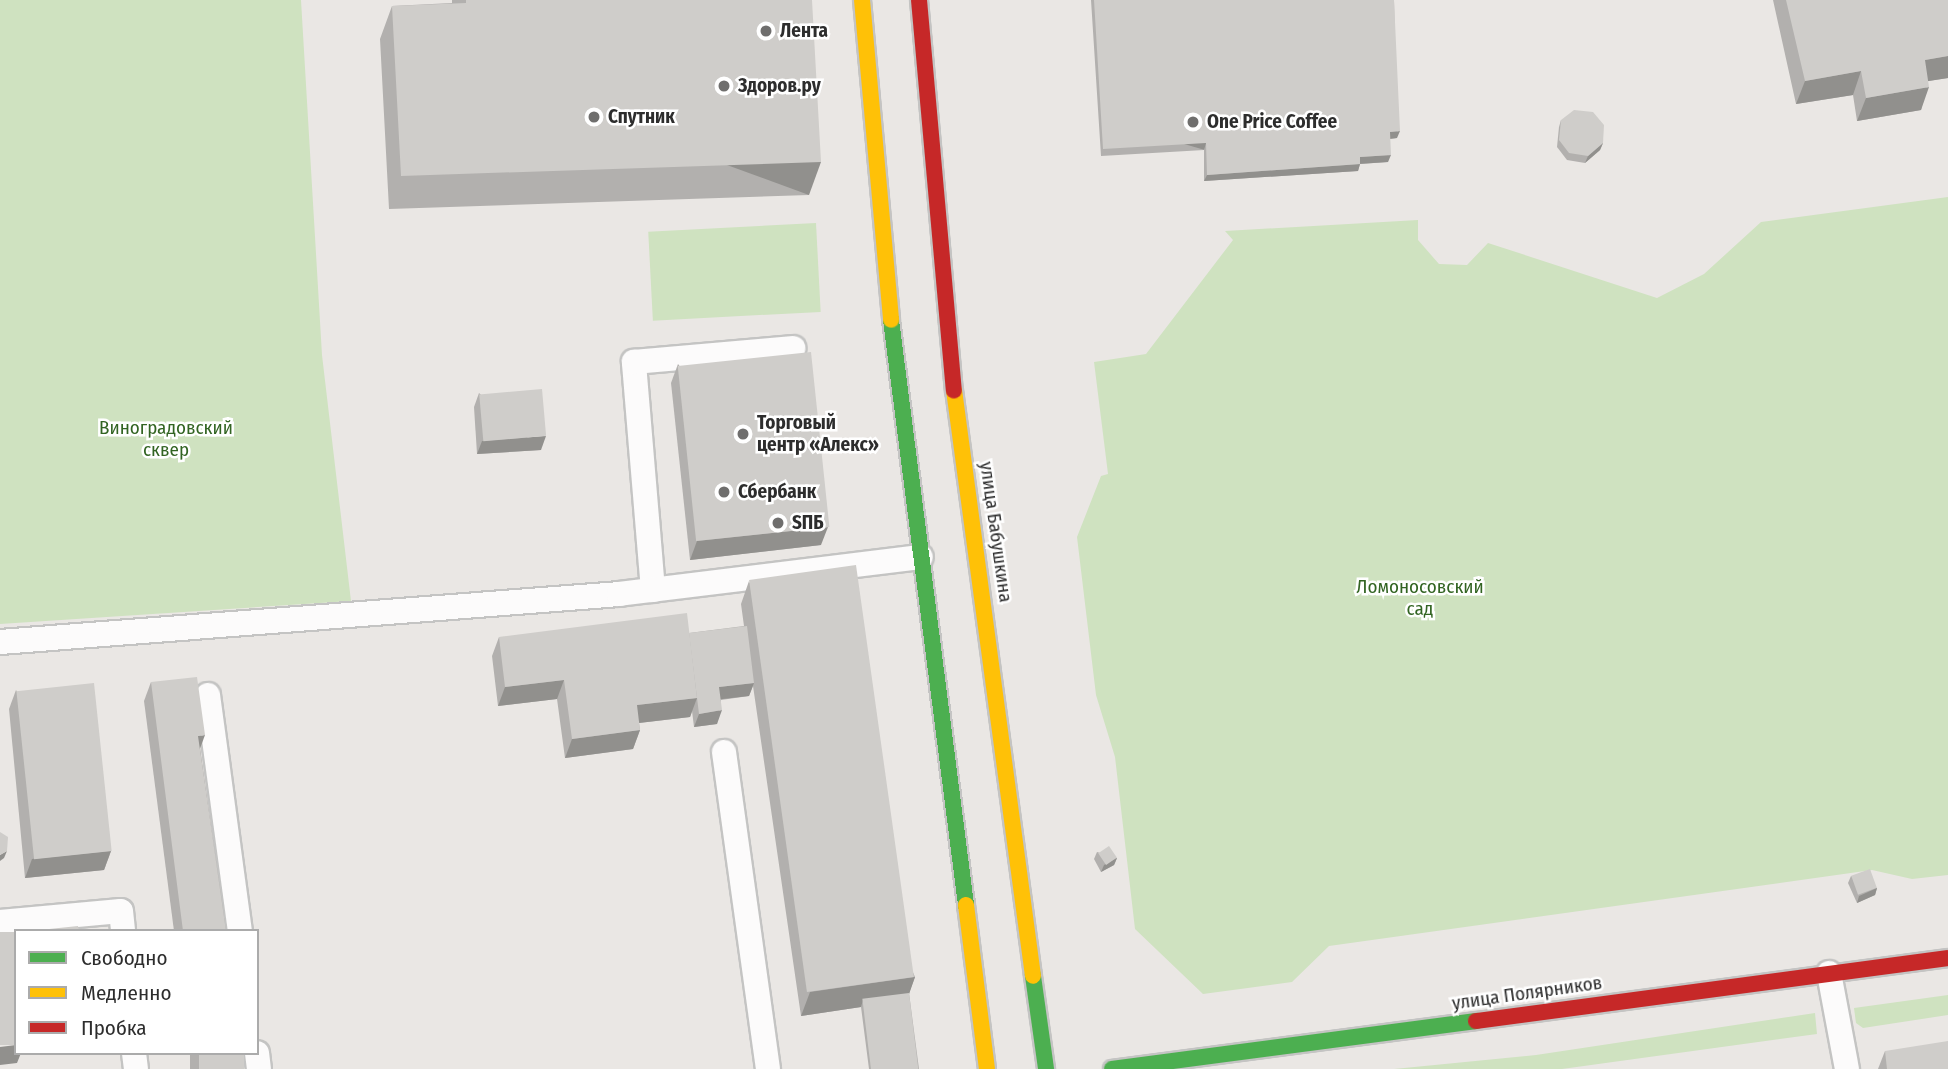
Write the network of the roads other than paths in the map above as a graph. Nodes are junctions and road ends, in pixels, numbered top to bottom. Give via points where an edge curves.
1 (862, 0) edge
2 (919, 0) edge
3 (793, 348) dead end
4 (921, 557) junction
5 (653, 590) junction
6 (0, 642) edge
7 (208, 695) dead end
8 (724, 752) dead end
9 (0, 922) edge
10 (123, 929) edge
11 (240, 929) edge
12 (1948, 958) edge
13 (1829, 973) junction
14 (768, 1069) edge
15 (988, 1069) edge
16 (1046, 1069) edge
17 (1112, 1069) edge
18 (1847, 1069) edge

1 - 4 street via 883,260
2 - 16 street, улица Бабушкина via 947,335
3 - 5 lane via 634,362
4 - 5 lane
4 - 15 street
5 - 6 lane
7 - 11 lane
8 - 14 lane
9 - 10 lane via 121,911
12 - 13 street, улица Полярников
13 - 17 street, улица Полярников
13 - 18 lane

